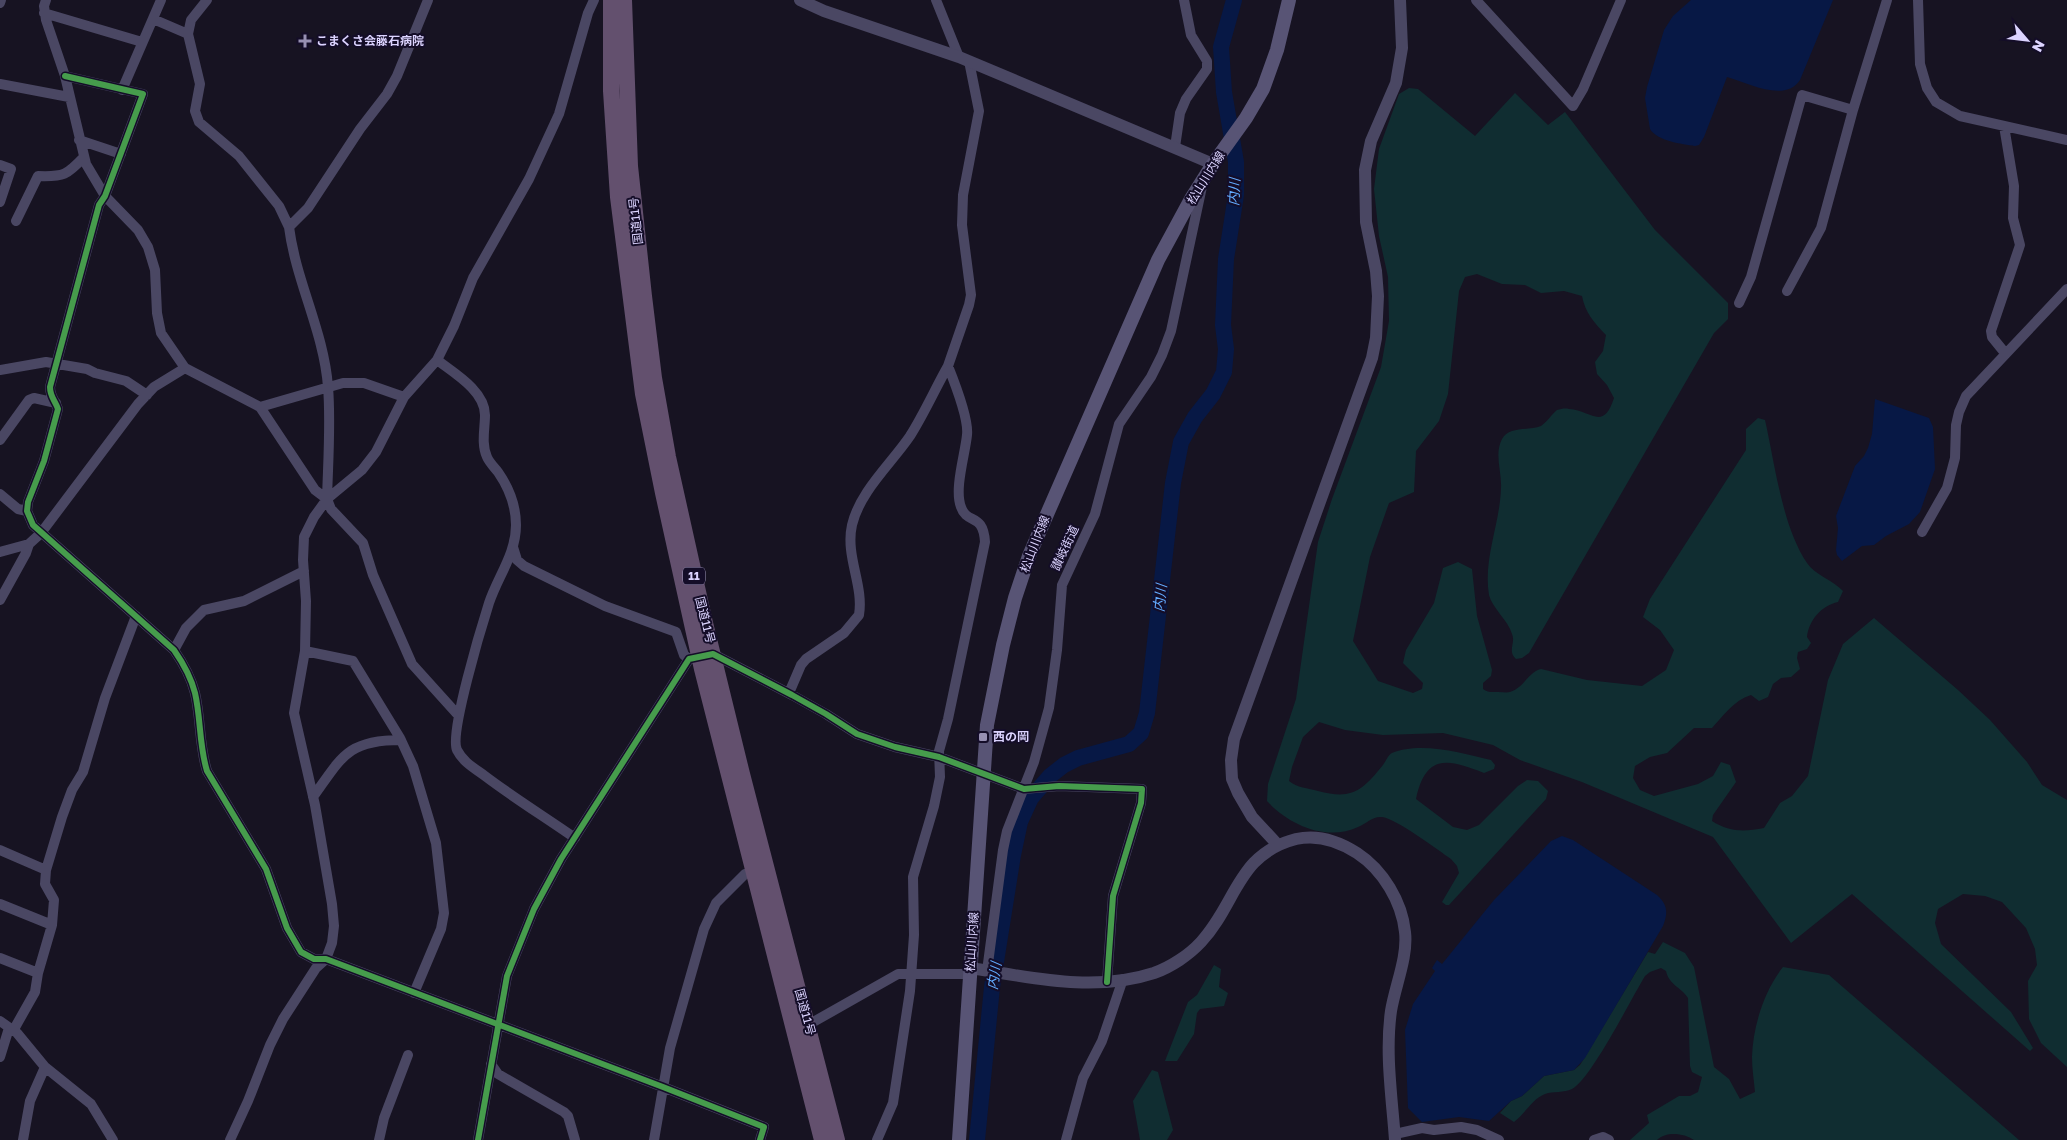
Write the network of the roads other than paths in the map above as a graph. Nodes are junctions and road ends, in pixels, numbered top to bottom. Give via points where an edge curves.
1 (46, 0) edge
2 (161, 0) edge
3 (207, 0) edge
4 (428, 0) edge
5 (594, 0) edge
6 (611, 0) edge
7 (624, 0) edge
8 (800, 0) edge
9 (936, 0) edge
10 (1184, 0) edge
11 (1289, 0) edge
12 (1400, 0) edge
13 (1476, 0) edge
14 (1621, 0) edge
15 (1887, 0) edge
16 (1918, 0) edge
17 (44, 13) junction
18 (153, 19) junction
19 (188, 34) junction
20 (142, 42) junction
21 (964, 59) junction
22 (64, 76) junction
23 (0, 84) edge
24 (122, 90) junction
25 (69, 97) junction
26 (1853, 110) junction
27 (2004, 126) junction
28 (79, 140) junction
29 (2067, 140) edge
30 (1175, 147) junction
31 (120, 154) junction
32 (84, 157) junction
33 (1214, 164) junction
34 (0, 165) edge
35 (1204, 179) junction
36 (105, 196) junction
37 (0, 202) edge
38 (16, 220) dead end
39 (289, 227) junction
40 (2067, 289) edge
41 (1787, 291) dead end
42 (1739, 303) dead end
43 (2005, 354) junction
44 (437, 360) junction
45 (55, 365) junction
46 (948, 366) junction
47 (185, 368) junction
48 (0, 370) edge
49 (328, 387) junction
50 (147, 395) junction
51 (404, 397) junction
52 (56, 403) junction
53 (260, 407) junction
54 (0, 440) edge
55 (0, 494) edge
56 (327, 499) junction
57 (27, 511) junction
58 (1922, 532) dead end
59 (41, 533) junction
60 (28, 544) junction
61 (513, 547) junction
62 (0, 552) edge
63 (304, 571) junction
64 (0, 600) edge
65 (136, 616) junction
66 (174, 650) junction
67 (305, 650) junction
68 (701, 657) junction
69 (789, 693) junction
70 (458, 715) junction
71 (401, 740) junction
72 (939, 756) junction
73 (982, 774) junction
74 (1028, 789) junction
75 (313, 797) junction
76 (575, 838) junction
77 (1278, 845) junction
78 (0, 850) edge
79 (46, 870) junction
80 (760, 870) junction
81 (0, 904) edge
82 (52, 925) junction
83 (0, 958) edge
84 (326, 959) junction
85 (969, 971) junction
86 (988, 971) junction
87 (910, 972) junction
88 (38, 974) junction
89 (1123, 979) junction
90 (1107, 982) junction
91 (414, 993) junction
92 (0, 1021) edge
93 (808, 1025) junction
94 (498, 1026) junction
95 (11, 1029) junction
96 (408, 1055) dead end
97 (0, 1057) edge
98 (491, 1064) junction
99 (45, 1067) junction
100 (663, 1087) junction
101 (1395, 1137) edge
102 (827, 1139) edge
103 (23, 1140) edge
104 (113, 1140) edge
105 (230, 1140) edge
106 (379, 1140) edge
107 (478, 1140) edge
108 (575, 1140) edge
109 (654, 1140) edge
110 (760, 1140) edge
111 (877, 1140) edge
112 (959, 1140) edge
113 (1066, 1140) edge
114 (1499, 1140) edge
115 (1594, 1140) edge
116 (1608, 1140) edge

1 - 17 street
2 - 18 street
3 - 19 street via 190,20
4 - 39 street via 387,94 308,208
5 - 44 street via 559,114 529,179 473,278
6 - 68 highway, 国道11号 / 11 via 611,90 618,197 643,394
7 - 68 highway, 国道11号 / 11 via 630,166 653,369
8 - 21 street
9 - 21 street
10 - 30 street via 1191,35 1207,61 1206,70 1183,106
11 - 33 main road, 松山川内線 via 1277,50 1263,88
12 - 77 street via 1402,48 1396,84 1372,141 1365,170 1366,222 1378,296 1372,358 1232,750 1232,779 1238,794 1252,817
13 - 14 street via 1573,106
15 - 26 street
16 - 27 street via 1920,64 1931,96 1960,116
17 - 20 street
17 - 22 street
18 - 19 street
18 - 20 street
19 - 39 street via 200,84 195,111 199,122 239,156 279,206
20 - 24 street
21 - 30 street
21 - 46 street via 979,111 962,209 971,295
22 - 24 street
22 - 25 street
23 - 25 street
24 - 31 street via 143,94
25 - 28 street
26 - 41 street via 1821,228
26 - 42 street via 1802,95 1751,277
27 - 29 street
27 - 43 street via 2014,186 2013,218 2020,245 1991,331
28 - 31 street
28 - 32 street
30 - 33 street
31 - 36 street
32 - 36 street
32 - 38 street via 68,174 38,176
33 - 35 main road, 松山川内線
34 - 37 street via 11,169
35 - 73 main road, 松山川内線 via 1158,260 1030,556 1015,598 995,680
35 - 74 street, 讃岐街道 via 1171,331 1151,377 1119,424 1095,514 1062,585 1049,708
36 - 45 street via 99,205
36 - 47 street via 138,230 148,247 155,270 161,333
39 - 49 street
40 - 43 street
43 - 58 street via 1974,386 1959,412 1952,474
44 - 51 street
44 - 61 street via 482,400 487,457 513,498 516,524
45 - 48 street via 46,362
45 - 50 street via 87,369 126,381
45 - 52 street via 50,395
46 - 69 street via 910,435 861,503 852,525 850,546 858,588 859,615 844,633 806,659
46 - 72 street via 967,434 960,472 960,506 964,513 981,523 985,542
47 - 50 street
47 - 53 street
49 - 51 street via 364,383
49 - 53 street
49 - 56 street
50 - 59 street
51 - 56 street via 376,452 362,470
52 - 54 street via 34,398 29,400
52 - 57 street via 58,409 49,444
53 - 56 street via 315,490
55 - 57 street via 18,509
56 - 63 street via 304,537
56 - 70 street via 331,509 363,543 373,575 412,664
57 - 59 street
59 - 60 street
59 - 65 street
60 - 62 street
60 - 64 street
61 - 68 street via 517,560 524,566 605,606 676,632 684,655
61 - 70 street via 489,602
63 - 66 street via 244,600 204,610 186,628
63 - 67 street
65 - 66 street
65 - 79 street
66 - 84 street via 195,693 202,755 207,771 266,869 287,928 301,952 314,959
67 - 71 street via 353,661
67 - 75 street via 294,714
68 - 69 street
68 - 76 street
68 - 80 highway, 国道11号 / 11
69 - 72 street via 856,734 895,747
70 - 76 street via 456,747 463,759
71 - 75 street via 368,742 355,748 343,756
71 - 91 street via 430,815 444,898 441,929
72 - 73 street
72 - 87 street via 940,778 934,806 913,877 914,935
73 - 74 street
73 - 85 main road, 松山川内線
74 - 86 street, 讃岐街道 via 1007,831
74 - 90 street via 1059,786 1142,789 1141,803 1113,896
75 - 84 street via 333,911 332,943
76 - 94 street via 534,908 507,976
77 - 89 street via 1250,866 1200,943 1171,965 1154,973
77 - 101 street via 1300,838 1338,843 1362,856 1383,878 1396,899 1405,947 1391,1012 1389,1040
78 - 79 street
79 - 82 street via 44,884 54,900
80 - 93 highway, 国道11号 / 11
80 - 100 street via 744,874 716,903 704,928 670,1048
80 - 102 highway, 国道11号 / 11
81 - 82 street
82 - 88 street
83 - 88 street
84 - 91 street
84 - 105 street via 316,968 283,1019
85 - 86 street
85 - 87 street
85 - 112 main road, 松山川内線
86 - 90 street via 1052,981
87 - 93 street via 898,974
87 - 111 street via 893,1103
88 - 95 street via 35,992
89 - 90 street
89 - 113 street via 1102,1041 1083,1078
91 - 94 street
92 - 95 street
93 - 102 highway, 国道11号 / 11
94 - 98 street
94 - 100 street
95 - 97 street
95 - 99 street
96 - 106 street
98 - 107 street
98 - 108 street via 498,1074 564,1112
99 - 103 street via 30,1101
99 - 104 street via 91,1104
100 - 109 street
100 - 110 street via 764,1127
101 - 114 street via 1422,1128 1461,1128 1477,1130
115 - 116 street via 1603,1137

